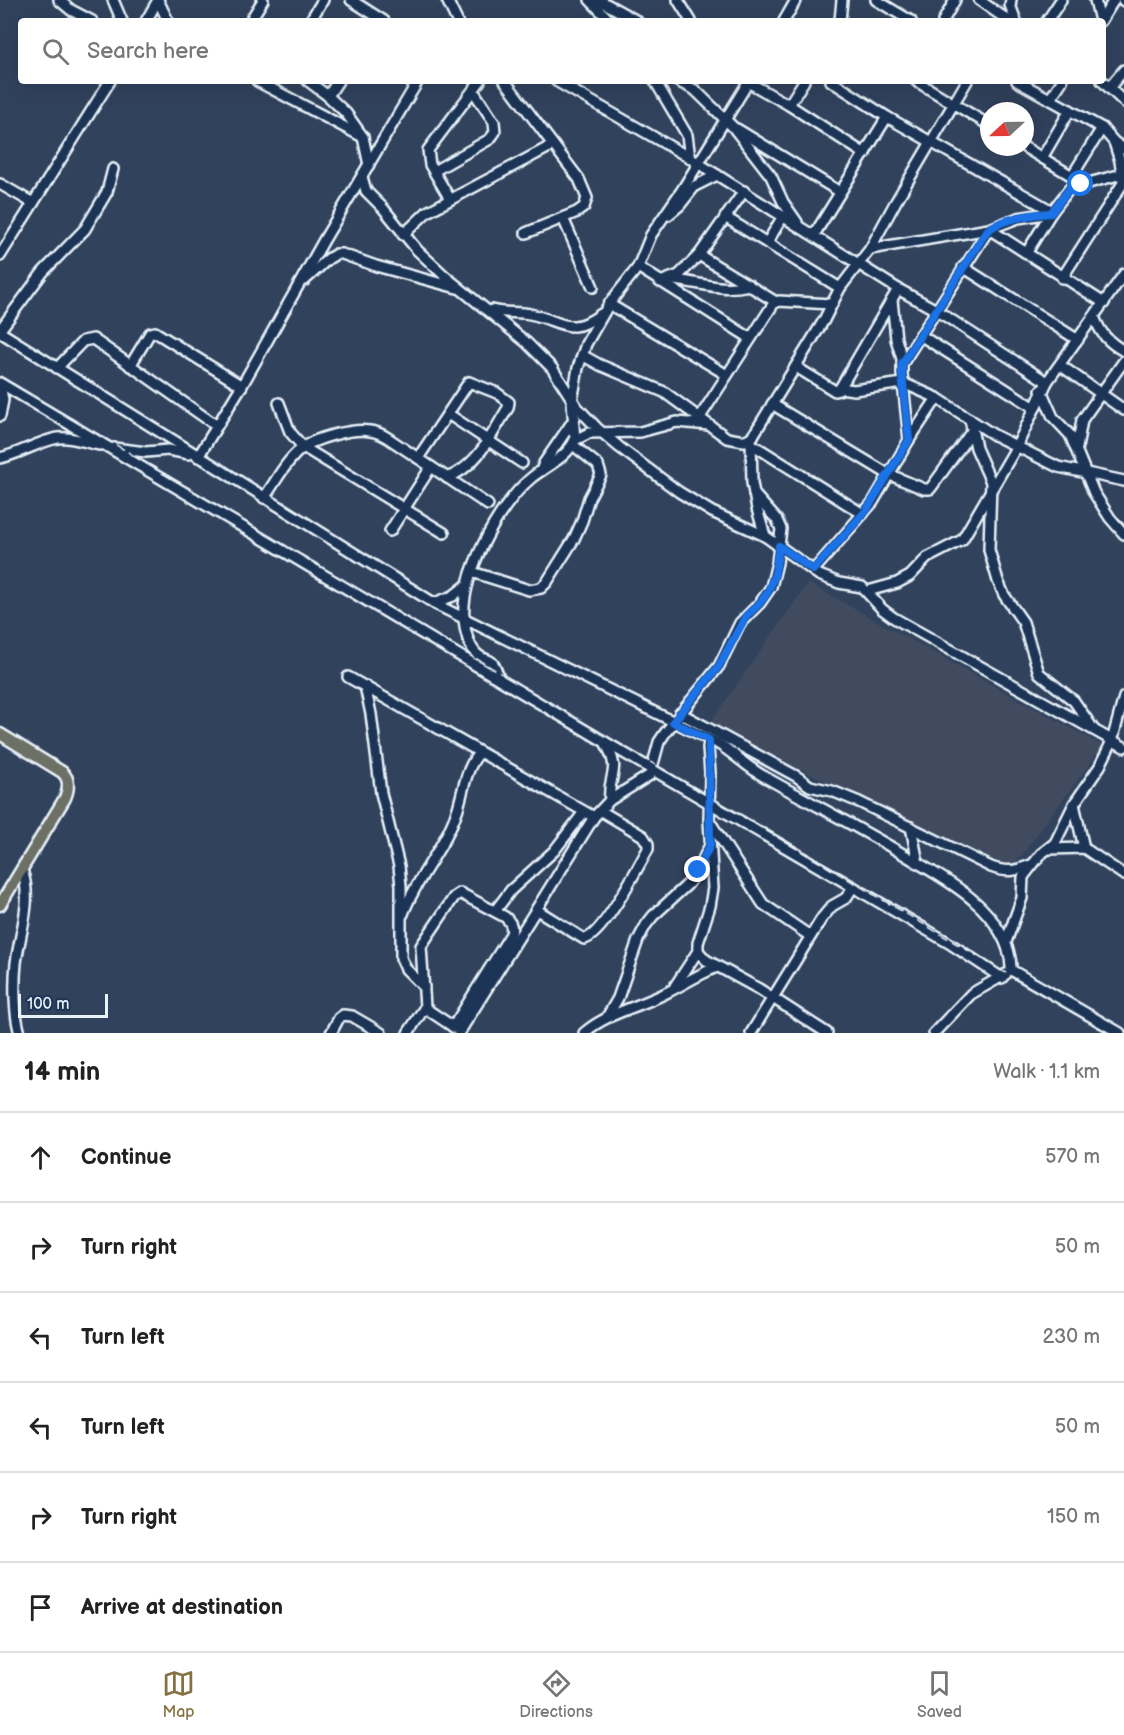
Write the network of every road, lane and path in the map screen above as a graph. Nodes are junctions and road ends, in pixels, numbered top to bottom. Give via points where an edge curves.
1 (58, 0) edge
2 (113, 0) edge
3 (158, 0) edge
4 (323, 0) edge
5 (351, 0) edge
6 (448, 0) edge
7 (590, 0) edge
8 (599, 0) edge
9 (678, 0) edge
10 (796, 0) edge
11 (842, 0) edge
12 (876, 0) edge
13 (955, 0) edge
14 (979, 0) edge
15 (1011, 0) edge
16 (1061, 0) edge
17 (1095, 0) edge
18 (1114, 0) edge
19 (260, 1) edge
20 (86, 18) edge
21 (121, 18) edge
22 (148, 18) edge
23 (167, 18) edge
24 (252, 18) edge
25 (312, 18) edge
26 (376, 18) edge
27 (456, 18) edge
28 (607, 18) edge
29 (632, 18) edge
30 (689, 18) edge
31 (786, 18) edge
32 (840, 18) edge
33 (906, 18) edge
34 (945, 18) edge
35 (1005, 18) edge
36 (1015, 18) edge
37 (1049, 18) edge
38 (1099, 18) edge
39 (1102, 18) edge
40 (1124, 70) edge
41 (1106, 83) edge
42 (108, 84) edge
43 (263, 84) edge
44 (312, 84) edge
45 (336, 84) edge
46 (416, 84) edge
47 (478, 84) edge
48 (508, 84) edge
49 (561, 84) edge
50 (657, 84) edge
51 (683, 84) edge
52 (746, 84) edge
53 (752, 84) edge
54 (802, 84) edge
55 (836, 84) edge
56 (920, 84) edge
57 (965, 84) edge
58 (1022, 84) edge
59 (1060, 84) edge
60 (1105, 84) edge
61 (474, 92) junction
62 (328, 96) junction
63 (1050, 99) junction
64 (1124, 102) edge
65 (954, 104) junction
66 (789, 105) junction
67 (1070, 110) junction
68 (887, 117) junction
69 (980, 120) edge
70 (730, 123) junction
71 (1102, 128) junction
72 (363, 137) junction
73 (1114, 141) junction
74 (931, 142) junction
75 (554, 146) junction
76 (1124, 149) edge
77 (1034, 153) edge
78 (865, 154) junction
79 (1042, 158) junction
80 (694, 161) junction
81 (369, 165) junction
82 (113, 169) dead end
83 (434, 171) junction
84 (717, 175) junction
85 (1072, 176) junction
86 (362, 177) junction
87 (1123, 181) edge
88 (0, 184) edge
89 (1081, 184) junction
90 (744, 191) junction
91 (840, 192) junction
92 (450, 199) junction
93 (33, 203) junction
94 (1051, 212) junction
95 (783, 216) junction
96 (563, 218) junction
97 (663, 218) junction
98 (725, 218) junction
99 (800, 226) junction
100 (989, 229) junction
101 (526, 233) dead end
102 (404, 235) junction
103 (814, 235) junction
104 (767, 243) junction
105 (870, 249) junction
106 (1027, 252) junction
107 (699, 255) junction
108 (0, 256) edge
109 (858, 263) junction
110 (638, 267) junction
111 (963, 267) junction
112 (1124, 274) edge
113 (1062, 278) junction
114 (665, 280) junction
115 (749, 285) junction
116 (299, 286) junction
117 (593, 286) dead end
118 (840, 288) junction
119 (461, 289) junction
120 (898, 289) junction
121 (892, 300) junction
122 (776, 302) junction
123 (1104, 303) junction
124 (831, 304) junction
125 (607, 307) junction
126 (486, 309) junction
127 (936, 310) junction
128 (1094, 317) junction
129 (0, 331) edge
130 (920, 335) junction
131 (750, 338) junction
132 (1078, 340) junction
133 (1124, 351) edge
134 (582, 355) junction
135 (1124, 361) edge
136 (902, 364) junction
137 (1060, 365) junction
138 (130, 366) junction
139 (796, 367) junction
140 (57, 368) junction
141 (1032, 373) junction
142 (727, 375) junction
143 (1047, 382) junction
144 (903, 383) junction
145 (0, 384) edge
146 (242, 386) junction
147 (840, 388) junction
148 (1042, 392) junction
149 (1100, 394) junction
150 (937, 398) junction
151 (573, 401) junction
152 (279, 404) dead end
153 (772, 404) junction
154 (1035, 408) junction
155 (1124, 410) edge
156 (448, 414) junction
157 (0, 416) edge
158 (700, 417) junction
159 (574, 418) junction
160 (970, 419) junction
161 (709, 425) junction
162 (217, 426) junction
163 (972, 431) junction
164 (600, 432) junction
165 (488, 440) junction
166 (751, 440) junction
167 (909, 440) junction
168 (574, 443) junction
169 (1017, 446) junction
170 (109, 447) junction
171 (303, 447) junction
172 (1077, 451) junction
173 (196, 456) junction
174 (0, 458) edge
175 (418, 458) junction
176 (522, 463) dead end
177 (431, 467) junction
178 (541, 471) junction
179 (1086, 473) junction
180 (888, 474) junction
181 (447, 478) junction
182 (1124, 482) edge
183 (991, 489) junction
184 (754, 494) junction
185 (264, 498) junction
186 (488, 505) dead end
187 (404, 508) junction
188 (863, 514) junction
189 (390, 531) dead end
190 (444, 532) dead end
191 (1124, 534) edge
192 (765, 536) junction
193 (779, 546) junction
194 (813, 570) junction
195 (472, 572) junction
196 (467, 585) junction
197 (868, 591) junction
198 (434, 603) junction
199 (464, 619) junction
200 (348, 676) dead end
201 (500, 680) junction
202 (365, 686) junction
203 (1124, 697) edge
204 (680, 713) junction
205 (673, 722) junction
206 (1096, 732) junction
207 (0, 734) edge
208 (709, 740) junction
209 (1112, 741) junction
210 (605, 742) junction
211 (1124, 747) edge
212 (480, 753) junction
213 (652, 769) junction
214 (610, 800) junction
215 (709, 803) junction
216 (1074, 804) junction
217 (584, 812) junction
218 (597, 814) junction
219 (709, 820) junction
220 (911, 827) junction
221 (710, 845) junction
222 (1084, 848) junction
223 (1049, 849) junction
224 (918, 863) junction
225 (1031, 865) junction
226 (22, 870) junction
227 (1124, 875) edge
228 (853, 887) junction
229 (0, 906) edge
230 (537, 910) junction
231 (495, 911) junction
232 (400, 922) junction
233 (810, 936) junction
234 (1006, 942) junction
235 (698, 951) junction
236 (717, 967) junction
237 (1011, 970) junction
238 (1002, 978) junction
239 (675, 986) junction
240 (424, 987) junction
241 (772, 998) junction
242 (425, 1008) junction
243 (607, 1017) junction
244 (811, 1028) edge
245 (458, 1031) edge
246 (20, 1033) edge
247 (331, 1033) edge
248 (381, 1033) edge
249 (408, 1033) edge
250 (584, 1033) edge
251 (751, 1033) edge
252 (827, 1033) edge
253 (934, 1033) edge
254 (1120, 1033) edge

1 - 20 street
2 - 21 street
3 - 22 street
3 - 23 street
4 - 25 street
5 - 26 street
6 - 27 street
7 - 28 street
8 - 29 street
9 - 30 street
10 - 31 street
11 - 32 street
12 - 33 street
13 - 34 street
14 - 35 street
15 - 36 street
16 - 37 street
17 - 38 street
18 - 39 street
19 - 24 street
40 - 41 street
42 - 93 street
43 - 72 street
44 - 62 street
45 - 62 street
46 - 81 street
47 - 61 street
48 - 75 street
49 - 80 street
50 - 80 street via 687,135
51 - 70 street
52 - 70 street
53 - 66 street
54 - 66 street
55 - 68 street
56 - 65 street
57 - 65 street
58 - 63 street
59 - 63 street
60 - 64 street
61 - 83 street via 430,144 428,157
61 - 83 street via 494,122 495,132
62 - 72 street
63 - 67 street
65 - 69 street
65 - 74 street
66 - 78 street
67 - 71 street
67 - 79 street
68 - 74 street
68 - 78 street
70 - 80 street
70 - 91 street
70 - 99 street via 771,176
71 - 73 street
71 - 85 street
72 - 81 street
73 - 76 street
73 - 87 street
74 - 94 street
74 - 105 street
75 - 92 street
75 - 96 street via 588,198 584,207
77 - 79 street
78 - 91 street
79 - 85 street
80 - 84 street
80 - 97 street
81 - 86 street
82 - 129 street via 107,192 85,230 42,272
83 - 92 street
84 - 90 street
84 - 97 street via 695,186 677,209
85 - 89 street
86 - 102 street via 366,191
86 - 116 street
87 - 89 street
87 - 113 street
88 - 93 street
89 - 94 street via 1070,188
90 - 95 street
90 - 98 street
91 - 103 street
92 - 102 street via 427,212
93 - 108 street
94 - 100 street
94 - 106 street
95 - 99 street
95 - 104 street
96 - 101 street
96 - 117 street
97 - 110 street via 646,243
98 - 104 street
98 - 107 street
99 - 103 street
100 - 105 street
100 - 106 street
100 - 111 street
102 - 119 street
103 - 109 street
104 - 118 street
105 - 109 street
106 - 113 street
107 - 114 street via 680,275
107 - 115 street
109 - 118 street
109 - 120 street
110 - 114 street
110 - 125 street
111 - 127 street
111 - 132 street
112 - 123 street
113 - 123 street
114 - 115 street via 719,288
114 - 131 street
115 - 122 street
116 - 119 street via 339,254
116 - 146 street
118 - 124 street
119 - 126 street
120 - 121 street
120 - 127 street
121 - 136 street
121 - 147 street
122 - 124 street
122 - 131 street
123 - 128 street
124 - 139 street
125 - 126 street via 595,318 572,327 532,314
125 - 134 street
125 - 142 street
126 - 151 street via 548,364
127 - 130 street
127 - 141 street
128 - 132 street
128 - 133 street via 1103,336
129 - 140 street
130 - 136 street
130 - 154 street
131 - 142 street
132 - 137 street
134 - 151 street
134 - 158 street via 655,387
135 - 149 street
136 - 144 street
137 - 143 street
137 - 149 street
138 - 140 street via 89,338
138 - 146 street via 150,333 155,332
138 - 162 street
139 - 147 street via 835,391
139 - 153 street
140 - 173 street
141 - 143 street
141 - 148 street
142 - 158 street
143 - 148 street
144 - 147 street via 854,390
144 - 150 street
144 - 167 street
145 - 157 street
145 - 170 street
146 - 162 street
148 - 154 street
148 - 172 street via 1053,417 1066,429
149 - 155 street
149 - 172 street via 1082,420
150 - 160 street
150 - 167 street
151 - 159 street
151 - 164 street
152 - 171 street via 290,432
153 - 166 street
153 - 180 street
154 - 169 street
156 - 165 street
156 - 165 street via 469,382 497,393 509,402
156 - 175 street
158 - 161 street
159 - 168 street
159 - 178 street
160 - 163 street
160 - 169 street
161 - 164 street via 684,422 640,432
161 - 166 street via 732,440
162 - 173 street
163 - 180 street via 930,489
163 - 183 street
164 - 168 street via 589,433
164 - 192 street via 679,492
165 - 176 street
165 - 181 street via 471,465
166 - 184 street
166 - 188 street
167 - 180 street
168 - 178 street
168 - 195 street via 598,465 601,475 574,539 544,585 529,590
169 - 179 street via 1058,467
169 - 183 street
170 - 173 street via 146,452 168,450
170 - 174 street via 61,438
170 - 201 street
171 - 175 street via 343,433 370,431
171 - 185 street
171 - 187 street
172 - 179 street
173 - 185 street
175 - 177 street
177 - 181 street
177 - 187 street
178 - 195 street via 514,496 495,523
179 - 182 street
179 - 191 street via 1103,507
180 - 188 street
181 - 186 street
183 - 197 street via 962,540 927,558 910,576
183 - 206 street via 989,550 1004,595 1023,622 1039,673 1074,701
184 - 192 street
184 - 193 street via 780,526
185 - 198 street
187 - 189 street
187 - 190 street
188 - 194 street
192 - 193 street
193 - 194 street
193 - 204 street via 768,592 746,616 719,666
194 - 197 street via 834,582
195 - 196 street
196 - 198 street
196 - 199 street
197 - 206 street via 894,618
198 - 199 street
199 - 201 street via 473,651 494,664
199 - 205 street
200 - 202 street
201 - 210 street
202 - 212 street
202 - 232 street via 381,793 399,866
203 - 209 street
204 - 205 street
204 - 220 street via 810,786 840,793
205 - 208 street
205 - 213 street via 659,742
206 - 209 street
207 - 226 main road via 51,764 68,782 65,798
208 - 215 street
208 - 224 street via 758,773
209 - 211 street
209 - 216 street
210 - 213 street
210 - 214 street via 615,762
212 - 217 street
212 - 232 street via 469,768 449,831 414,889
213 - 214 street via 648,777
213 - 215 street
214 - 218 street
215 - 219 street
215 - 228 street
216 - 222 street
216 - 223 street
217 - 218 street
217 - 231 street via 554,851 511,890
218 - 230 street
218 - 230 street via 643,836 648,844 607,918 593,936 584,939
219 - 221 street
219 - 233 street via 763,904
220 - 224 street
220 - 225 street via 1002,871 1014,872
221 - 235 street via 712,897
221 - 243 street via 688,884 646,925
222 - 223 street
222 - 227 street
223 - 225 street
224 - 234 street via 974,900
225 - 234 street via 1023,877 1022,898
226 - 229 main road
226 - 246 street via 26,902 16,973
228 - 233 street via 846,898 832,906
228 - 238 street
230 - 245 street
231 - 240 street via 464,894 454,897 421,946
231 - 245 street via 510,922 511,934
232 - 240 street via 401,958
233 - 241 street
234 - 237 street
235 - 236 street
235 - 239 street
236 - 239 street
236 - 241 street
237 - 238 street
237 - 254 street
238 - 253 street via 971,994
239 - 243 street
240 - 242 street
241 - 244 street
241 - 251 street
242 - 245 street
242 - 249 street
243 - 250 street
244 - 252 street
247 - 248 street via 339,1018 347,1015

